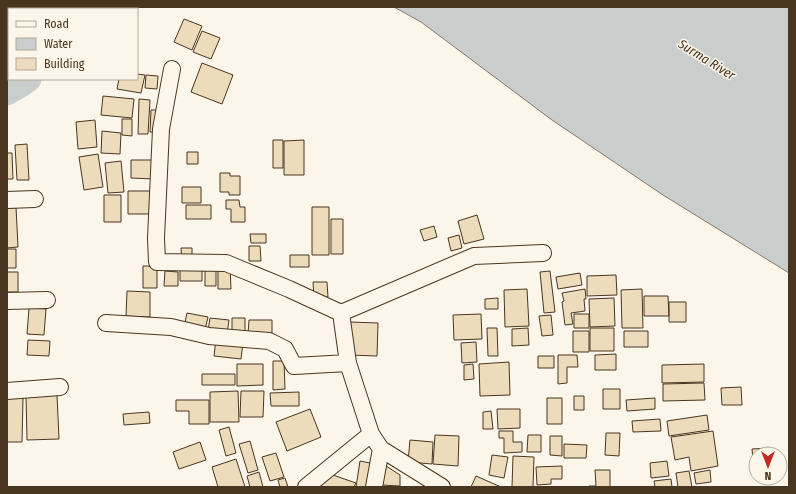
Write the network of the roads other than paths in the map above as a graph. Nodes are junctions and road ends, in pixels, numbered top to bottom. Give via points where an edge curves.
1 (172, 70) dead end
2 (35, 199) dead end
3 (7, 200) edge
4 (543, 253) dead end
5 (47, 300) dead end
6 (7, 301) edge
7 (340, 313) junction
8 (106, 323) dead end
9 (348, 363) junction
10 (60, 387) dead end
11 (7, 391) edge
12 (371, 434) junction
13 (380, 449) junction
14 (306, 487) edge
15 (374, 487) edge
16 (442, 487) edge

1 - 7 street via 162,129 157,262 226,263
2 - 3 street
4 - 7 street via 474,256
5 - 6 street
7 - 9 street
8 - 9 street via 171,327 209,336 269,341 285,349 294,366
9 - 12 street
10 - 11 street
12 - 13 street
12 - 14 street
13 - 15 street
13 - 16 street

